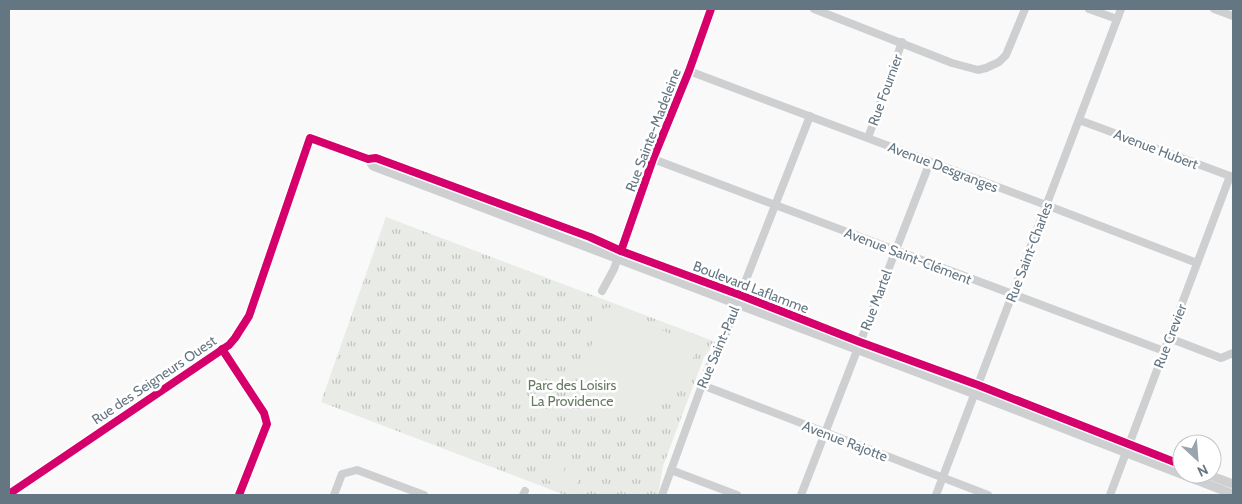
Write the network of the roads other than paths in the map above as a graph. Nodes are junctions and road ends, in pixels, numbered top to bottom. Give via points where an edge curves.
1 (711, 9) edge
2 (814, 9) edge
3 (1025, 9) edge
4 (1089, 9) edge
5 (1121, 9) edge
6 (1214, 9) edge
7 (1233, 16) edge
8 (1117, 19) junction
9 (902, 42) junction
10 (689, 71) junction
11 (810, 116) junction
12 (1079, 120) junction
13 (310, 138) joint
14 (868, 138) junction
15 (653, 160) junction
16 (930, 162) junction
17 (1231, 176) edge
18 (1046, 205) junction
19 (775, 206) junction
20 (896, 251) junction
21 (619, 255) junction
22 (1197, 263) junction
23 (602, 290) dead end
24 (740, 295) junction
25 (1012, 295) junction
26 (736, 304) junction
27 (1169, 338) junction
28 (859, 346) junction
29 (222, 349) junction
30 (1164, 352) junction
31 (1233, 353) edge
32 (978, 385) junction
33 (702, 386) junction
34 (975, 394) junction
35 (825, 434) junction
36 (1127, 448) junction
37 (1172, 462) edge
38 (671, 470) junction
39 (943, 478) junction
40 (1231, 490) edge
41 (9, 494) edge
42 (239, 495) edge
43 (334, 495) edge
44 (424, 495) edge
45 (662, 495) edge
46 (738, 495) edge
47 (801, 495) edge
48 (936, 495) edge
49 (988, 495) edge
50 (1110, 495) edge

1 - 10 street, Rue Sainte-Madeleine
2 - 9 street
3 - 9 street via 1006,55 986,68 978,70 952,63
4 - 8 street
5 - 8 street, Rue Saint-Charles
6 - 7 street
8 - 12 street, Rue Saint-Charles
9 - 14 street, Rue Fournier
10 - 11 street, Avenue Desgranges
10 - 15 street, Rue Sainte-Madeleine
11 - 14 street, Avenue Desgranges
11 - 19 street, Rue Saint-Paul
12 - 17 street, Avenue Hubert
12 - 18 street, Rue Saint-Charles
13 - 21 street, Boulevard Laflamme via 368,159 373,166
13 - 29 street, Rue des Seigneurs Ouest via 249,316 235,338
14 - 16 street, Avenue Desgranges
15 - 19 street, Avenue Saint-Clément
15 - 21 street, Rue Sainte-Madeleine
16 - 18 street, Avenue Desgranges
16 - 20 street, Rue Martel
17 - 22 street, Rue Crevier
18 - 22 street, Avenue Desgranges
18 - 25 street, Rue Saint-Charles
19 - 20 street, Avenue Saint-Clément
19 - 24 street, Rue Saint-Paul
20 - 25 street, Avenue Saint-Clément
20 - 28 street, Rue Martel
21 - 23 street, Rue Sainte-Madeleine
21 - 24 street, Boulevard Laflamme
21 - 26 street, Boulevard Laflamme
22 - 27 street, Rue Crevier
24 - 26 street, Rue Saint-Paul
24 - 28 street, Boulevard Laflamme
25 - 30 street, Avenue Saint-Clément
25 - 32 street, Rue Saint-Charles
26 - 28 street, Boulevard Laflamme
26 - 33 street, Rue Saint-Paul via 723,342 712,359
27 - 30 street, Rue Crevier
27 - 31 street via 1221,358
28 - 32 street, Boulevard Laflamme
28 - 34 street, Boulevard Laflamme
28 - 35 street, Rue Martel
29 - 41 street, Rue des Seigneurs Ouest
29 - 42 street via 264,413 267,424
30 - 36 street, Rue Crevier
32 - 34 street, Rue Saint-Charles
32 - 36 street, Boulevard Laflamme
33 - 35 street, Avenue Rajotte
33 - 38 street, Rue Saint-Paul
34 - 36 street, Boulevard Laflamme
34 - 39 street, Rue Saint-Charles
35 - 39 street, Avenue Rajotte
35 - 47 street, Rue Martel
36 - 37 street, Boulevard Laflamme
36 - 40 street, Boulevard Laflamme
36 - 50 street, Rue Crevier
38 - 45 street, Rue Saint-Paul
38 - 46 street
39 - 48 street, Rue Saint-Charles
39 - 49 street, Avenue Rajotte
43 - 44 street via 342,474 357,470

